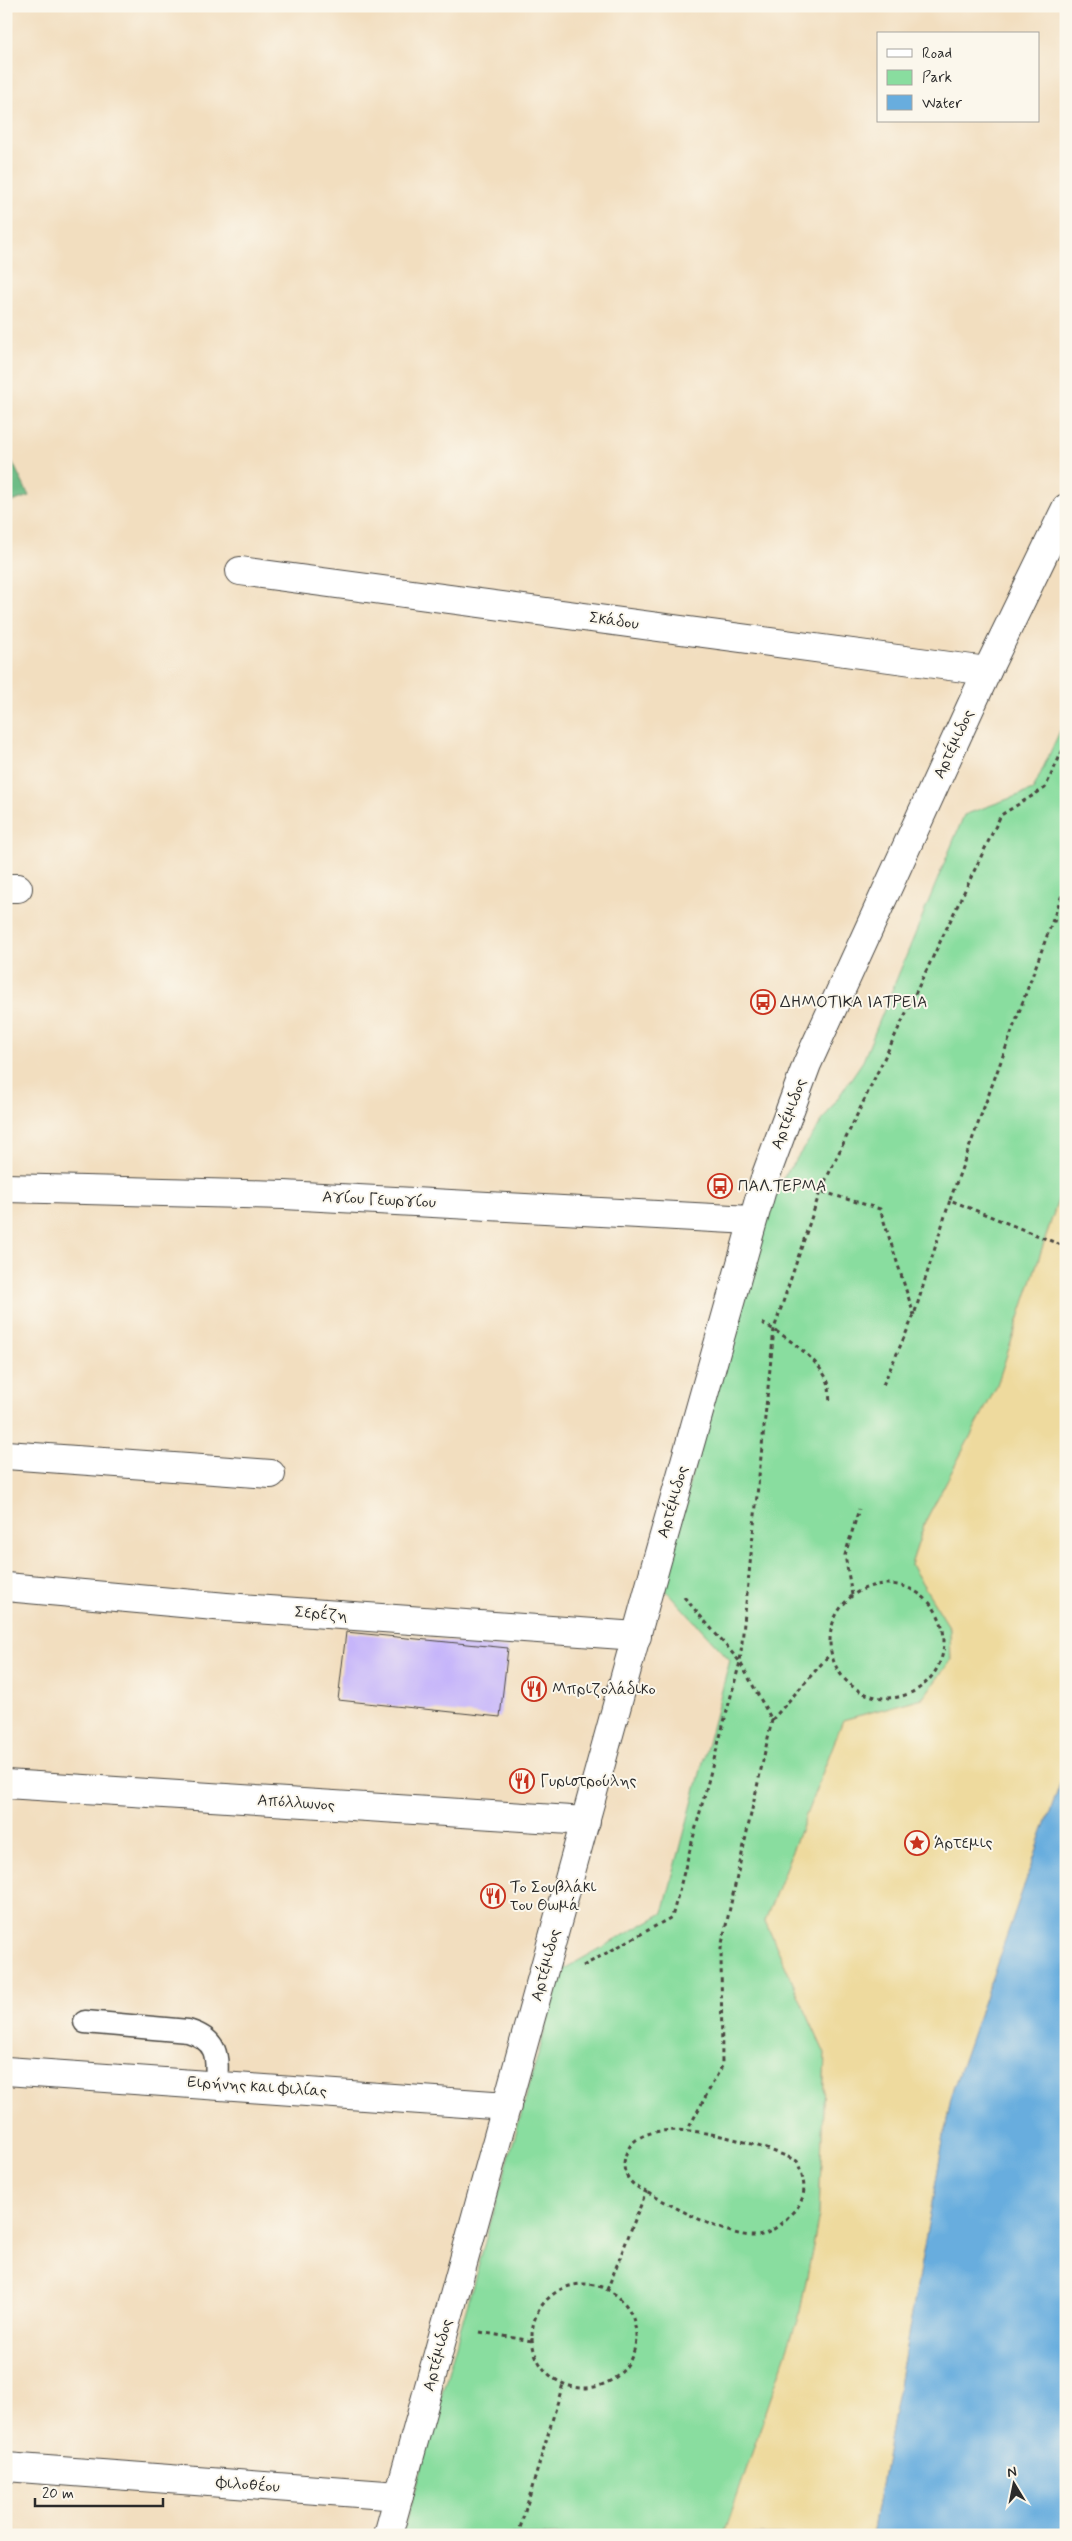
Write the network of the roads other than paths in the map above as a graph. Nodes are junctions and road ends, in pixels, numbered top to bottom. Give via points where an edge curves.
1 (1066, 508) edge
2 (240, 571) dead end
3 (987, 671) junction
4 (6, 1188) edge
5 (752, 1220) junction
6 (6, 1455) edge
7 (271, 1474) dead end
8 (6, 1587) edge
9 (637, 1636) junction
10 (6, 1784) edge
11 (586, 1821) junction
12 (85, 2022) dead end
13 (6, 2071) edge
14 (216, 2084) junction
15 (507, 2106) junction
16 (6, 2467) edge
17 (399, 2496) junction
18 (388, 2535) edge

1 - 3 street, Αρτέμιδος
2 - 3 street, Σκάδου
3 - 5 street, Αρτέμιδος via 807,1064
4 - 5 street, Αγίου Γεωργίου via 284,1195
5 - 9 street, Αρτέμιδος
6 - 7 street
8 - 9 street, Σερέζη via 236,1608
9 - 11 street, Αρτέμιδος
10 - 11 street, Απόλλωνος
11 - 15 street, Αρτέμιδος
12 - 14 lane via 188,2031 200,2035 210,2042 216,2053
13 - 14 street, Ειρήνης και Φιλίας
14 - 15 street, Ειρήνης και Φιλίας
15 - 17 street, Αρτέμιδος
16 - 17 street, Φιλοθέου
17 - 18 street, Αρτέμιδος

